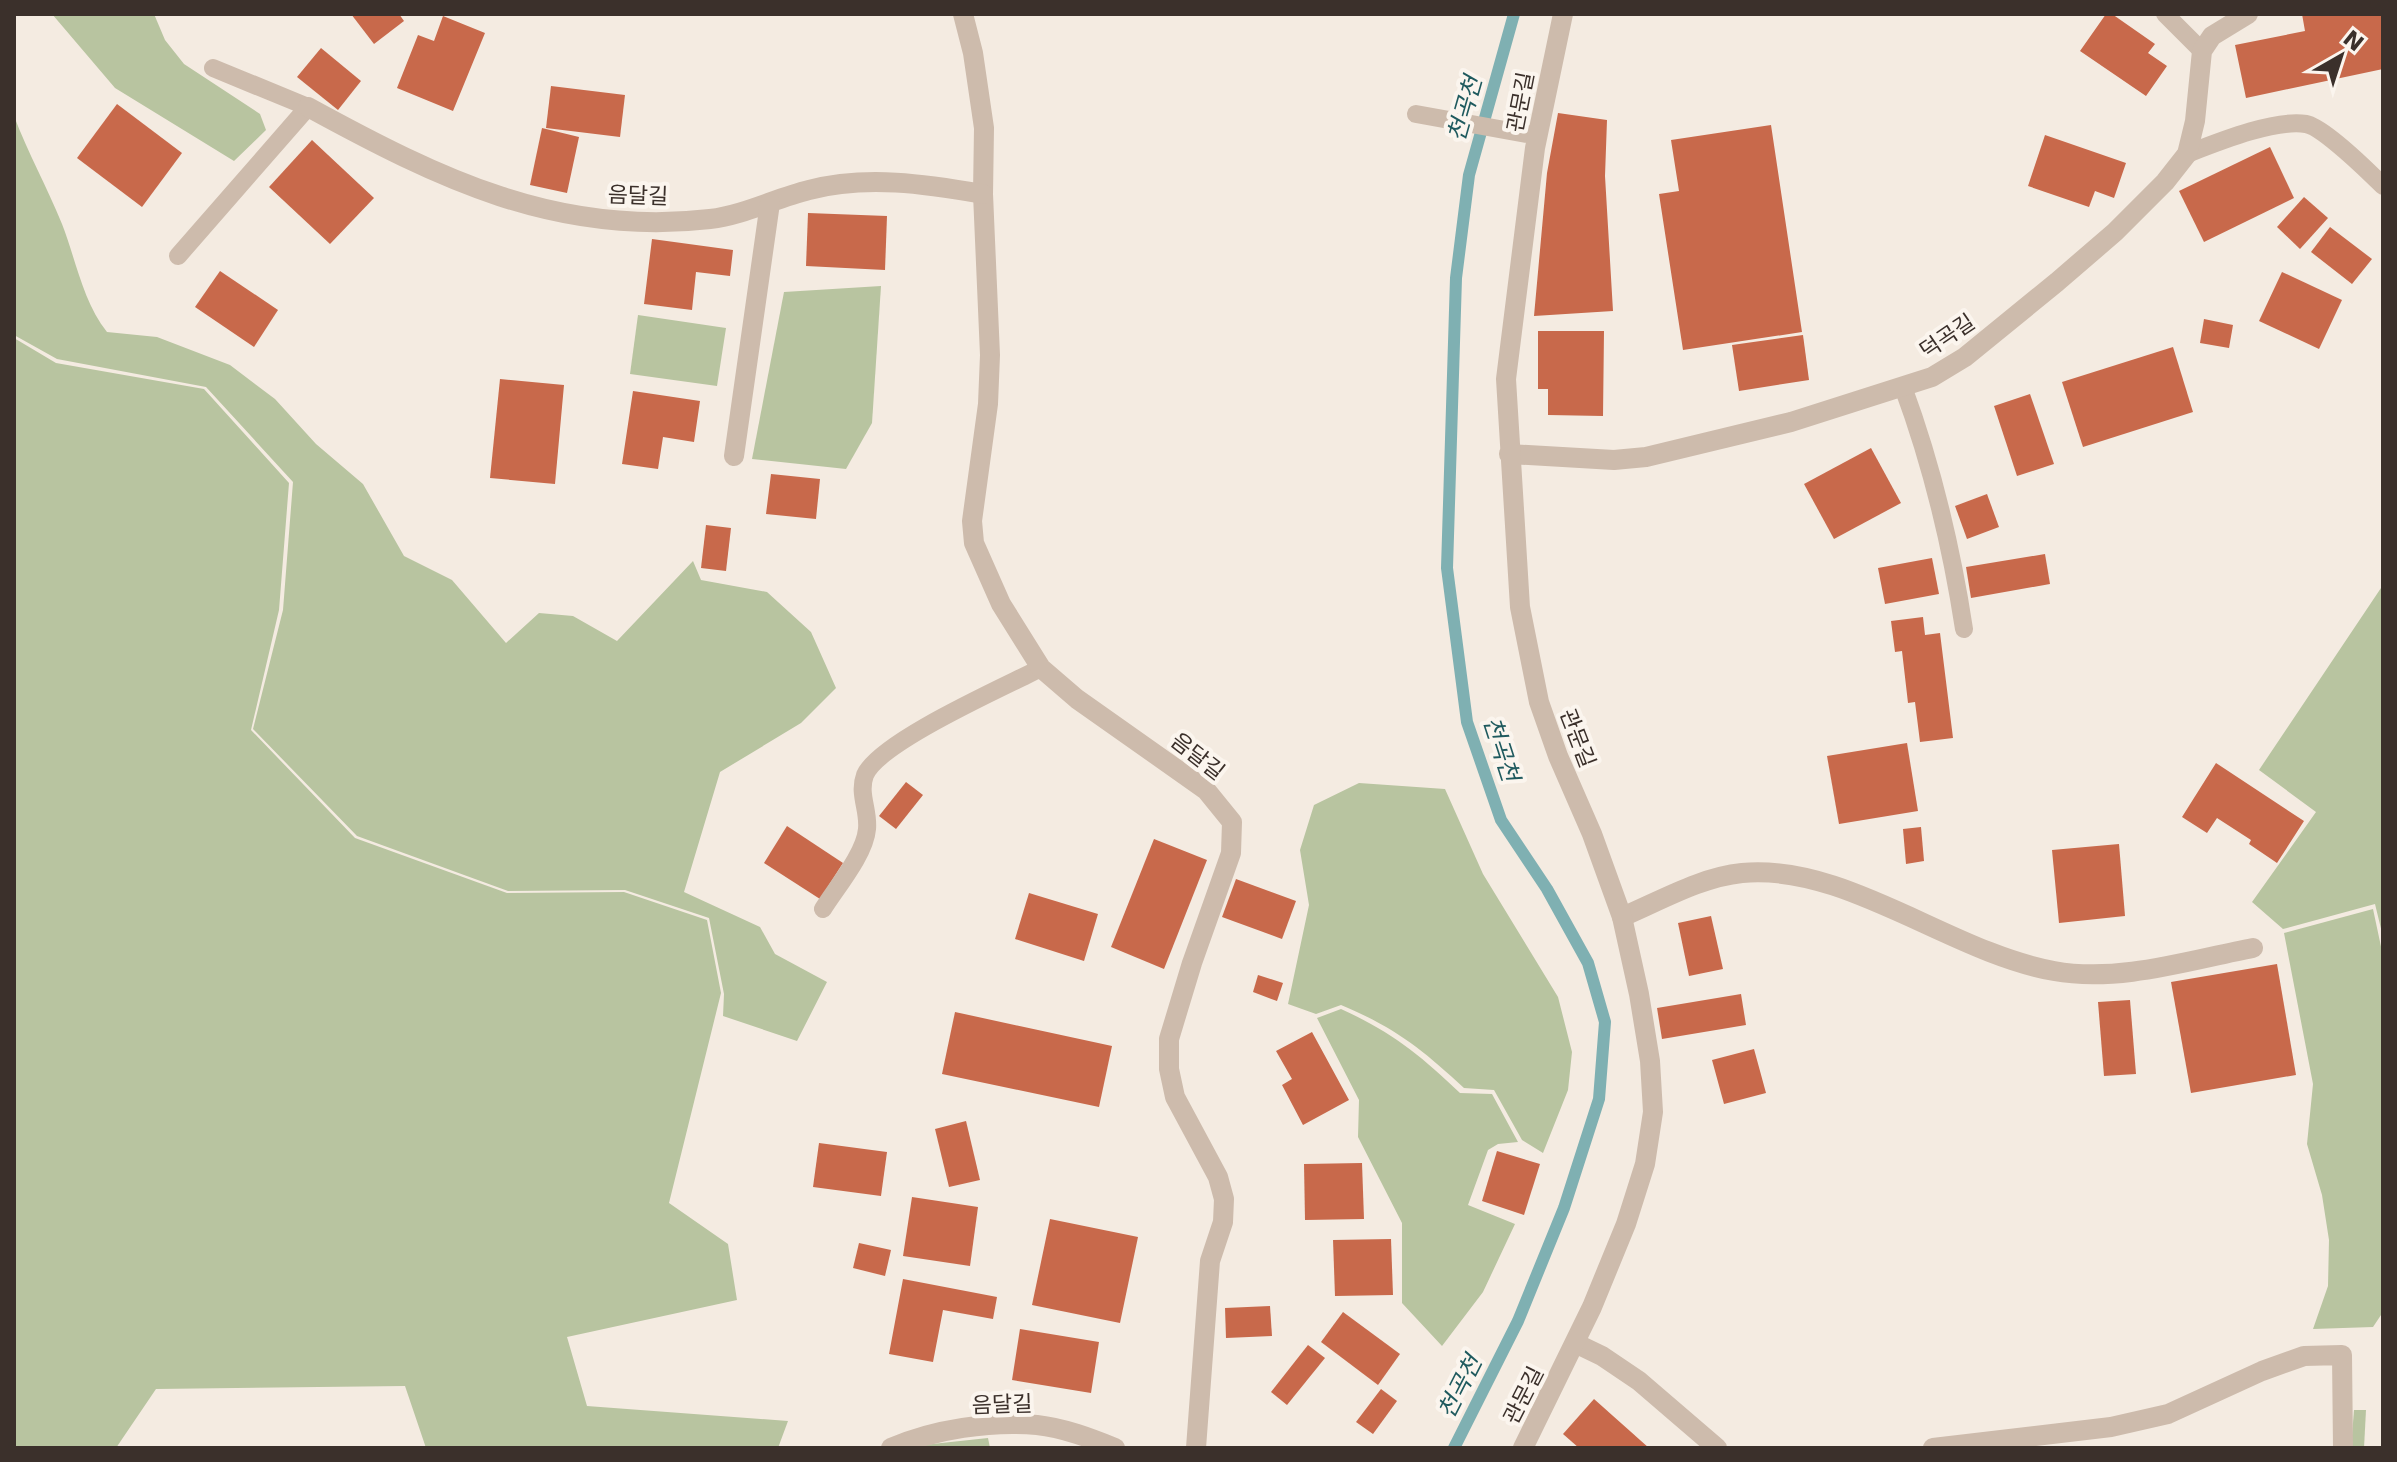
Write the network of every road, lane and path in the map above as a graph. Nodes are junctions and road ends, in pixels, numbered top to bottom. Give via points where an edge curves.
1 (963, 14) edge
2 (1563, 14) edge
3 (2165, 14) edge
4 (2248, 14) edge
5 (2202, 51) junction
6 (213, 68) dead end
7 (308, 107) junction
8 (1422, 116) dead end
9 (1532, 135) junction
10 (2187, 154) junction
11 (2383, 186) edge
12 (983, 194) junction
13 (770, 203) junction
14 (178, 256) dead end
15 (1903, 387) junction
16 (1509, 454) junction
17 (734, 456) dead end
18 (1964, 629) dead end
19 (1041, 668) junction
20 (823, 909) dead end
21 (1622, 917) junction
22 (2253, 948) dead end
23 (1575, 1343) junction
24 (891, 1448) edge
25 (1115, 1448) edge
26 (1196, 1448) edge
27 (1523, 1448) edge
28 (1717, 1448) edge
29 (1933, 1448) edge
30 (2343, 1448) edge

1 - 12 street, 음달길 via 984,128
2 - 9 street, 관문길
3 - 5 lane
4 - 5 street via 2212,36
5 - 10 street, 덕곡길
6 - 7 lane
7 - 13 street, 음달길 via 439,174 501,198 574,216 712,219
7 - 14 lane
8 - 9 lane
9 - 16 street, 관문길 via 1506,379
10 - 11 lane via 2234,136 2309,124
10 - 15 street, 덕곡길 via 2115,232 2057,282 1965,357
12 - 13 street, 음달길 via 893,182 847,183
12 - 19 street, 음달길 via 990,355 974,543 1006,614
13 - 17 street
15 - 16 street, 덕곡길 via 1791,422 1646,457
15 - 18 lane via 1952,551
16 - 21 street, 관문길 via 1520,607 1539,702
19 - 20 lane via 883,753 866,773 861,792 867,832 861,849
19 - 26 street, 음달길 via 1206,790 1232,822 1231,853 1169,1039 1175,1097 1218,1177 1224,1199 1223,1222 1210,1261
21 - 22 street via 1713,879 1758,873 1842,889 1972,946 2056,972 2144,969
21 - 23 street, 관문길 via 1650,1061 1653,1112 1645,1164 1626,1224
23 - 27 street, 관문길
23 - 28 street via 1639,1381
24 - 25 street, 음달길 via 919,1436 1038,1425
29 - 30 street via 2111,1427 2168,1414 2304,1356 2342,1355

